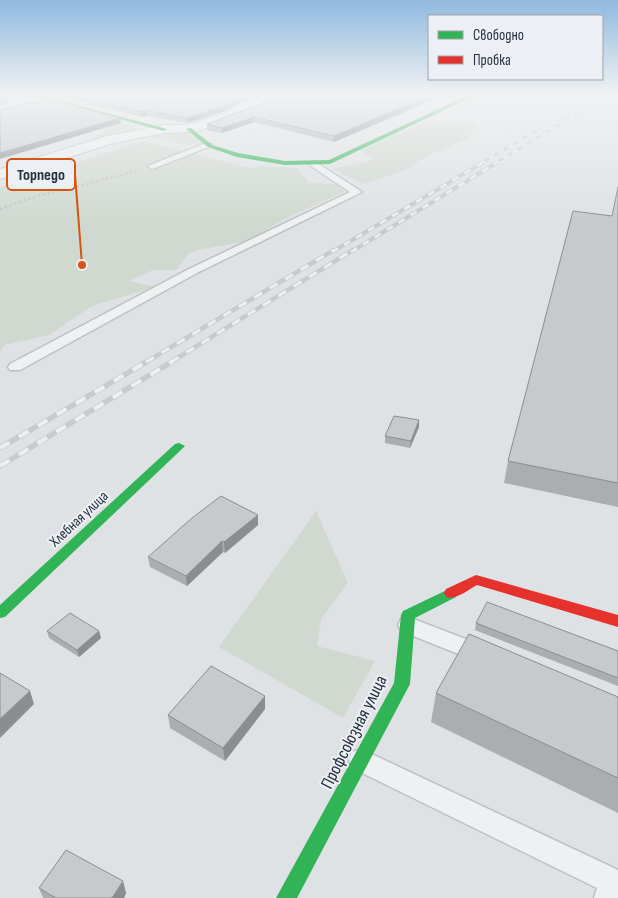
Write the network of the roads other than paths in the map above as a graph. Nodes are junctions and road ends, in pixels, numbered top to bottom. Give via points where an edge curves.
1 (128, 136) edge
2 (198, 136) edge
3 (386, 136) edge
4 (209, 145) junction
5 (314, 164) junction
6 (152, 166) road end
7 (0, 174) edge
8 (15, 367) dead end
9 (179, 446) dead end
10 (0, 613) edge
11 (618, 621) edge
12 (408, 625) junction
13 (499, 661) edge
14 (361, 760) junction
15 (613, 888) edge
16 (286, 898) edge

1 - 7 street
2 - 4 street
3 - 5 street via 330,162
4 - 5 street via 235,155
4 - 6 lane
5 - 8 lane via 357,192 193,271
9 - 10 street, Хлебная улица
11 - 12 street via 476,580 408,614
12 - 13 lane
12 - 14 street, Профсоюзная улица via 402,684
14 - 15 lane
14 - 16 street, Профсоюзная улица

